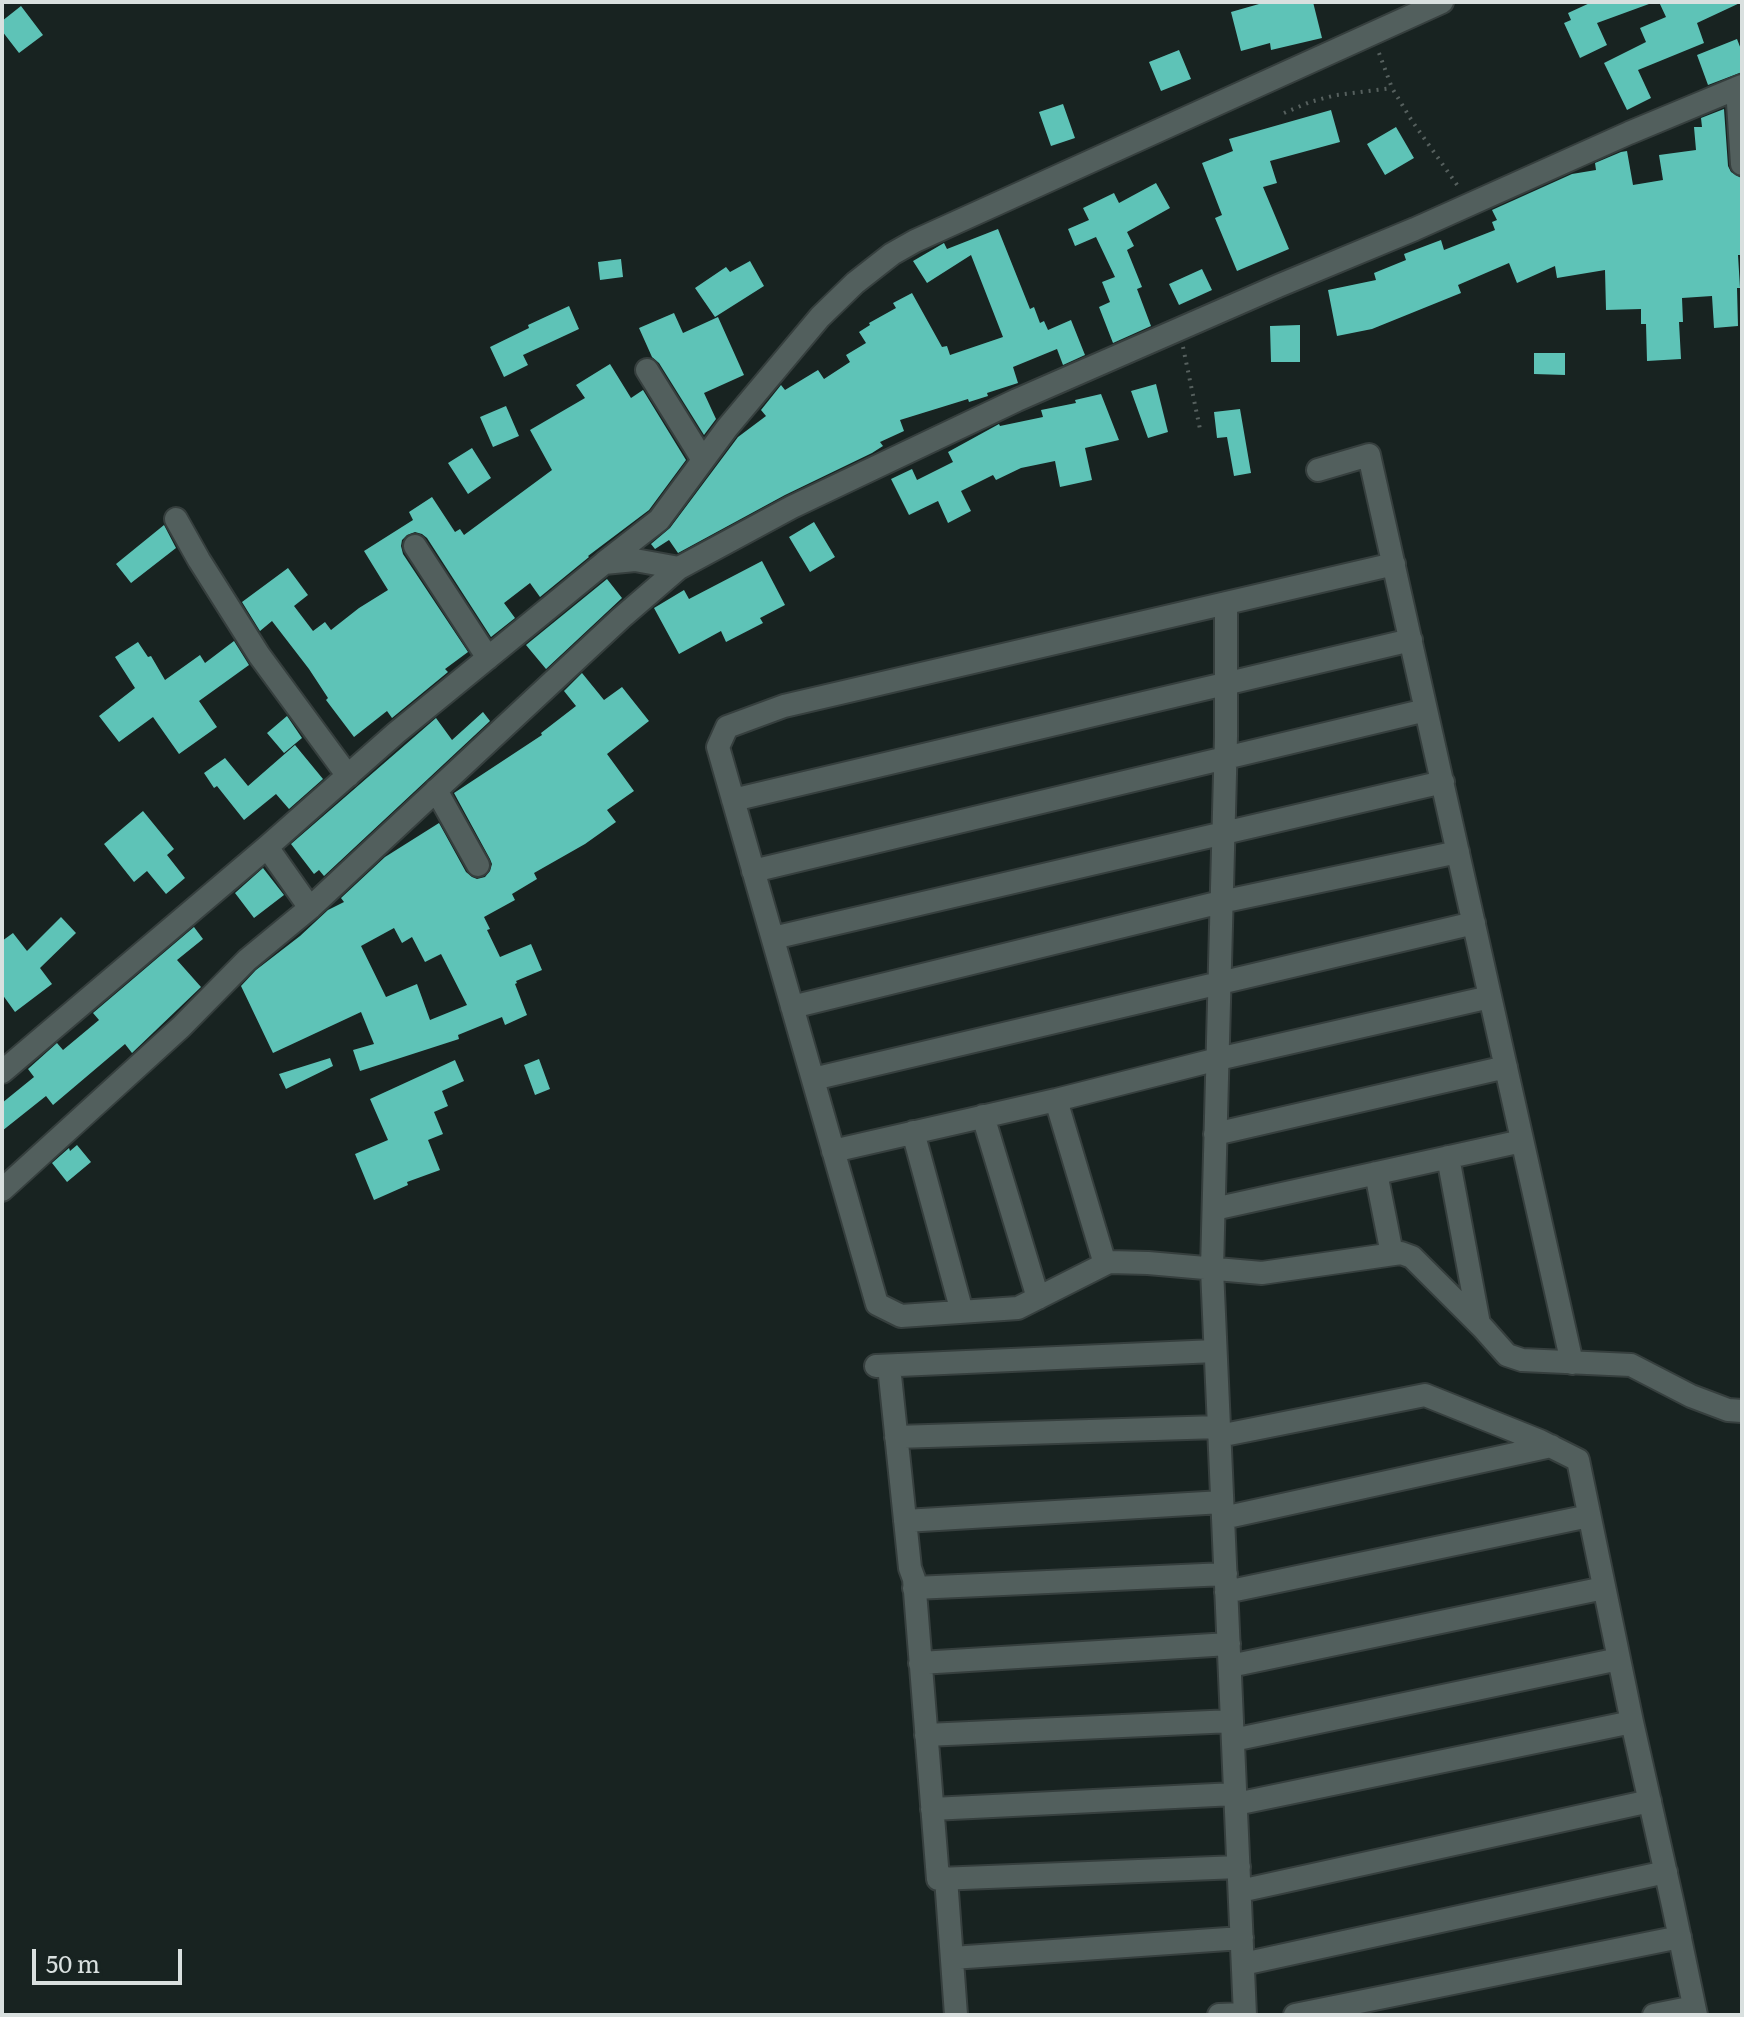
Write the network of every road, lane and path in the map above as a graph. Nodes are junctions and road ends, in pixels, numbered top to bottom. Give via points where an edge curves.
1 (1442, 2) edge
2 (1373, 34) junction
3 (1740, 87) edge
4 (1392, 88) junction
5 (1284, 113) dead end
6 (1742, 164) edge
7 (1472, 203) junction
8 (1179, 329) junction
9 (647, 370) dead end
10 (1200, 429) dead end
11 (703, 460) junction
12 (1318, 470) dead end
13 (176, 519) dead end
14 (415, 546) dead end
15 (604, 563) junction
16 (1394, 564) junction
17 (679, 568) junction
18 (1226, 603) junction
19 (1411, 640) junction
20 (488, 658) junction
21 (1226, 683) junction
22 (1426, 710) junction
23 (1225, 758) junction
24 (348, 776) junction
25 (1443, 782) junction
26 (436, 790) junction
27 (733, 800) junction
28 (1223, 833) junction
29 (267, 847) junction
30 (1458, 852) junction
31 (478, 865) dead end
32 (753, 871) junction
33 (1221, 902) junction
34 (310, 908) junction
35 (1474, 923) junction
36 (773, 938) junction
37 (1219, 985) junction
38 (1490, 997) junction
39 (792, 1007) junction
40 (1218, 1059) junction
41 (1506, 1067) junction
42 (2, 1072) edge
43 (813, 1079) junction
44 (1056, 1100) junction
45 (983, 1116) junction
46 (913, 1132) junction
47 (1215, 1134) junction
48 (1522, 1141) junction
49 (833, 1151) junction
50 (1448, 1157) junction
51 (1376, 1173) junction
52 (2, 1190) edge
53 (1214, 1209) junction
54 (1392, 1254) junction
55 (1105, 1264) junction
56 (1212, 1269) junction
57 (1038, 1298) junction
58 (962, 1312) junction
59 (1479, 1324) junction
60 (1215, 1351) junction
61 (1572, 1363) junction
62 (1742, 1411) edge
63 (1219, 1432) junction
64 (896, 1437) junction
65 (1551, 1446) junction
66 (1223, 1510) junction
67 (1589, 1516) junction
68 (905, 1521) junction
69 (1226, 1583) junction
70 (914, 1588) junction
71 (1604, 1588) junction
72 (1229, 1655) junction
73 (1619, 1659) junction
74 (920, 1663) junction
75 (1632, 1722) junction
76 (1233, 1730) junction
77 (926, 1735) junction
78 (1236, 1799) junction
79 (1650, 1801) junction
80 (932, 1809) junction
81 (1239, 1867) junction
82 (1666, 1872) junction
83 (946, 1878) junction
84 (1240, 1891) junction
85 (1680, 1937) junction
86 (1242, 1938) junction
87 (952, 1958) junction
88 (1243, 1964) junction
89 (1695, 2011) edge
90 (1245, 2014) edge
91 (956, 2015) edge
92 (1219, 2015) edge
93 (1295, 2015) edge
94 (1654, 2015) edge

1 - 2 street
2 - 4 path
2 - 11 street via 892,254 820,317
3 - 6 street
3 - 7 street
4 - 5 path via 1336,95
4 - 7 path
7 - 8 street
8 - 10 path
8 - 17 street via 834,486
9 - 11 street
11 - 15 street via 659,520
12 - 16 street via 1369,455
13 - 24 street via 259,655
14 - 20 street
15 - 17 street via 635,560
15 - 20 street
16 - 18 street
16 - 19 street
17 - 26 street
18 - 21 street
18 - 27 street via 784,706 727,727 718,747
19 - 21 street
19 - 22 street
20 - 24 street
21 - 23 street
21 - 27 street
22 - 23 street
22 - 25 street
23 - 28 street
23 - 32 street
24 - 29 street
25 - 28 street
25 - 30 street
26 - 31 street
26 - 34 street
27 - 32 street
28 - 33 street
28 - 36 street
29 - 34 street
29 - 42 street
30 - 33 street
30 - 35 street
32 - 36 street
33 - 37 street
33 - 39 street
34 - 52 street via 247,960
35 - 37 street
35 - 38 street
36 - 39 street
37 - 40 street
37 - 43 street
38 - 40 street
38 - 41 street
39 - 43 street
40 - 44 street
40 - 47 street
41 - 47 street
41 - 48 street
43 - 49 street
44 - 45 street
44 - 55 street
45 - 46 street
45 - 57 street
46 - 49 street
46 - 58 street
47 - 53 street
48 - 50 street
48 - 61 street
49 - 58 street via 877,1304 901,1316
50 - 51 street
50 - 59 street
51 - 53 street
51 - 54 street
53 - 56 street
54 - 56 street via 1262,1273
54 - 59 street via 1412,1257
55 - 56 street
55 - 57 street
56 - 60 street
57 - 58 street via 1018,1308
59 - 61 street via 1507,1355
60 - 63 street
60 - 64 street via 882,1366
61 - 62 street via 1631,1365 1691,1396
63 - 64 street
63 - 65 street via 1425,1395
63 - 66 street
64 - 68 street
65 - 66 street
65 - 67 street via 1578,1460
66 - 68 street
66 - 69 street
67 - 69 street
67 - 71 street
68 - 70 street
69 - 70 street
69 - 72 street
70 - 74 street
71 - 72 street
71 - 73 street
72 - 74 street
72 - 76 street
73 - 75 street
73 - 76 street
74 - 77 street
75 - 78 street
75 - 79 street
76 - 77 street
76 - 78 street
77 - 80 street
78 - 80 street
78 - 81 street
79 - 82 street
79 - 84 street
80 - 83 street via 938,1879
81 - 83 street
81 - 84 street
82 - 85 street
82 - 88 street
83 - 87 street
84 - 86 street
85 - 89 street
85 - 93 street
86 - 87 street
86 - 88 street
87 - 91 street
88 - 90 street
89 - 94 street
90 - 92 street

